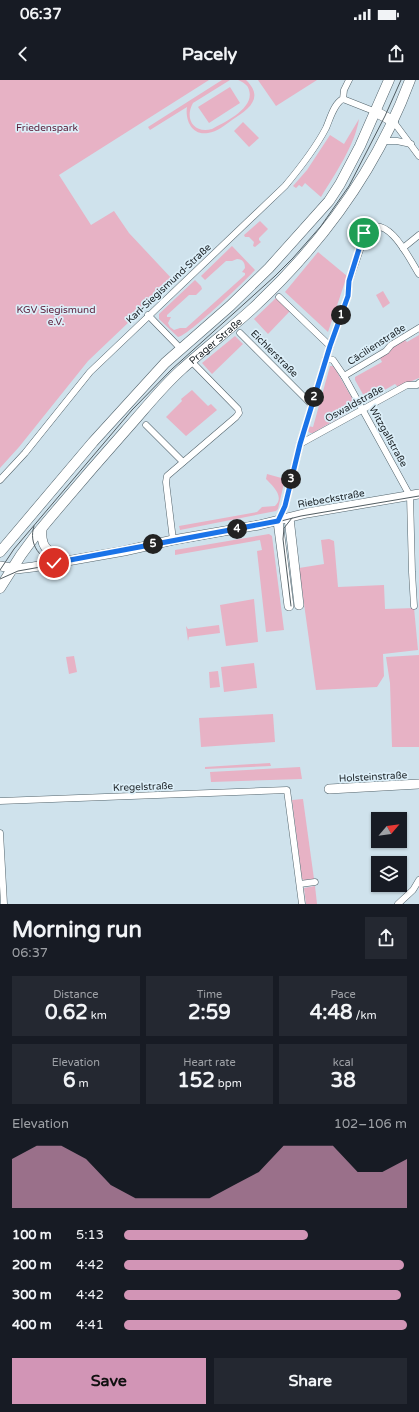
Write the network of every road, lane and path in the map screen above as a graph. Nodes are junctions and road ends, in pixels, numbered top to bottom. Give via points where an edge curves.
1 (349, 80) edge
2 (389, 80) edge
3 (410, 80) edge
4 (343, 99) junction
5 (376, 112) junction
6 (393, 121) junction
7 (382, 142) junction
8 (411, 144) junction
9 (419, 156) edge
10 (419, 235) edge
11 (403, 248) junction
12 (419, 274) edge
13 (279, 297) dead end
14 (148, 315) junction
15 (419, 328) edge
16 (240, 333) dead end
17 (330, 346) junction
18 (181, 349) junction
19 (326, 358) junction
20 (191, 362) junction
21 (344, 376) junction
22 (418, 386) edge
23 (312, 405) junction
24 (363, 409) junction
25 (146, 425) dead end
26 (300, 444) junction
27 (183, 462) junction
28 (0, 480) edge
29 (414, 495) edge
30 (285, 506) junction
31 (289, 518) junction
32 (278, 521) junction
33 (42, 528) junction
34 (173, 540) junction
35 (0, 552) edge
36 (0, 560) edge
37 (67, 561) junction
38 (0, 566) edge
39 (12, 569) junction
40 (412, 572) junction
41 (419, 572) edge
42 (0, 588) edge
43 (299, 605) dead end
44 (288, 606) dead end
45 (414, 606) dead end
46 (419, 784) edge
47 (329, 789) dead end
48 (0, 800) edge
49 (0, 833) edge
50 (315, 882) dead end
51 (418, 882) edge
52 (300, 884) junction
53 (4, 904) edge
54 (302, 904) edge
55 (398, 904) edge

1 - 4 street, Karl-Siegismund-Straße
2 - 5 main road, Prager Straße
3 - 6 main road, Prager Straße
4 - 5 street
4 - 14 street, Karl-Siegismund-Straße via 337,104 312,151 285,186
5 - 6 main road
5 - 18 main road, Prager Straße via 329,201 269,268
6 - 7 main road, Prager Straße
6 - 8 street
7 - 8 street via 397,141
7 - 20 main road, Prager Straße via 356,189 312,247 251,310
8 - 9 street
10 - 11 street
11 - 12 street
11 - 17 street via 394,236 383,228 374,226 367,230
13 - 17 street
14 - 18 street
14 - 28 street, Karl-Siegismund-Straße via 90,372
15 - 21 street, Cäcilienstraße
16 - 23 street, Eichlerstraße
17 - 19 street
18 - 35 main road, Prager Straße via 93,442
19 - 21 street, Witzgallstraße via 332,360
19 - 23 street
20 - 27 street via 238,409 239,413
20 - 33 main road, Prager Straße via 180,370 141,413
21 - 24 street, Witzgallstraße
22 - 24 street, Oswaldstraße via 407,385
23 - 26 street
24 - 26 street, Oswaldstraße
24 - 29 street, Witzgallstraße
25 - 27 street
26 - 30 street
27 - 34 street via 166,479
29 - 31 main road, Riebeckstraße
29 - 40 street, Witzgallstraße
30 - 31 street
30 - 32 street
31 - 32 main road, Riebeckstraße
31 - 43 main road
32 - 34 main road, Riebeckstraße
32 - 44 main road
33 - 37 main road via 41,538 44,546 51,553
33 - 39 main road, Prager Straße
34 - 37 main road, Riebeckstraße
36 - 39 main road
37 - 39 main road, Riebeckstraße
38 - 39 main road, Riebeckstraße
39 - 42 main road, Prager Straße
40 - 41 street
40 - 45 street, Witzgallstraße
46 - 47 main road, Holsteinstraße
48 - 52 street, Kregelstraße via 287,790
49 - 53 street
50 - 52 street
51 - 55 street
52 - 54 street

